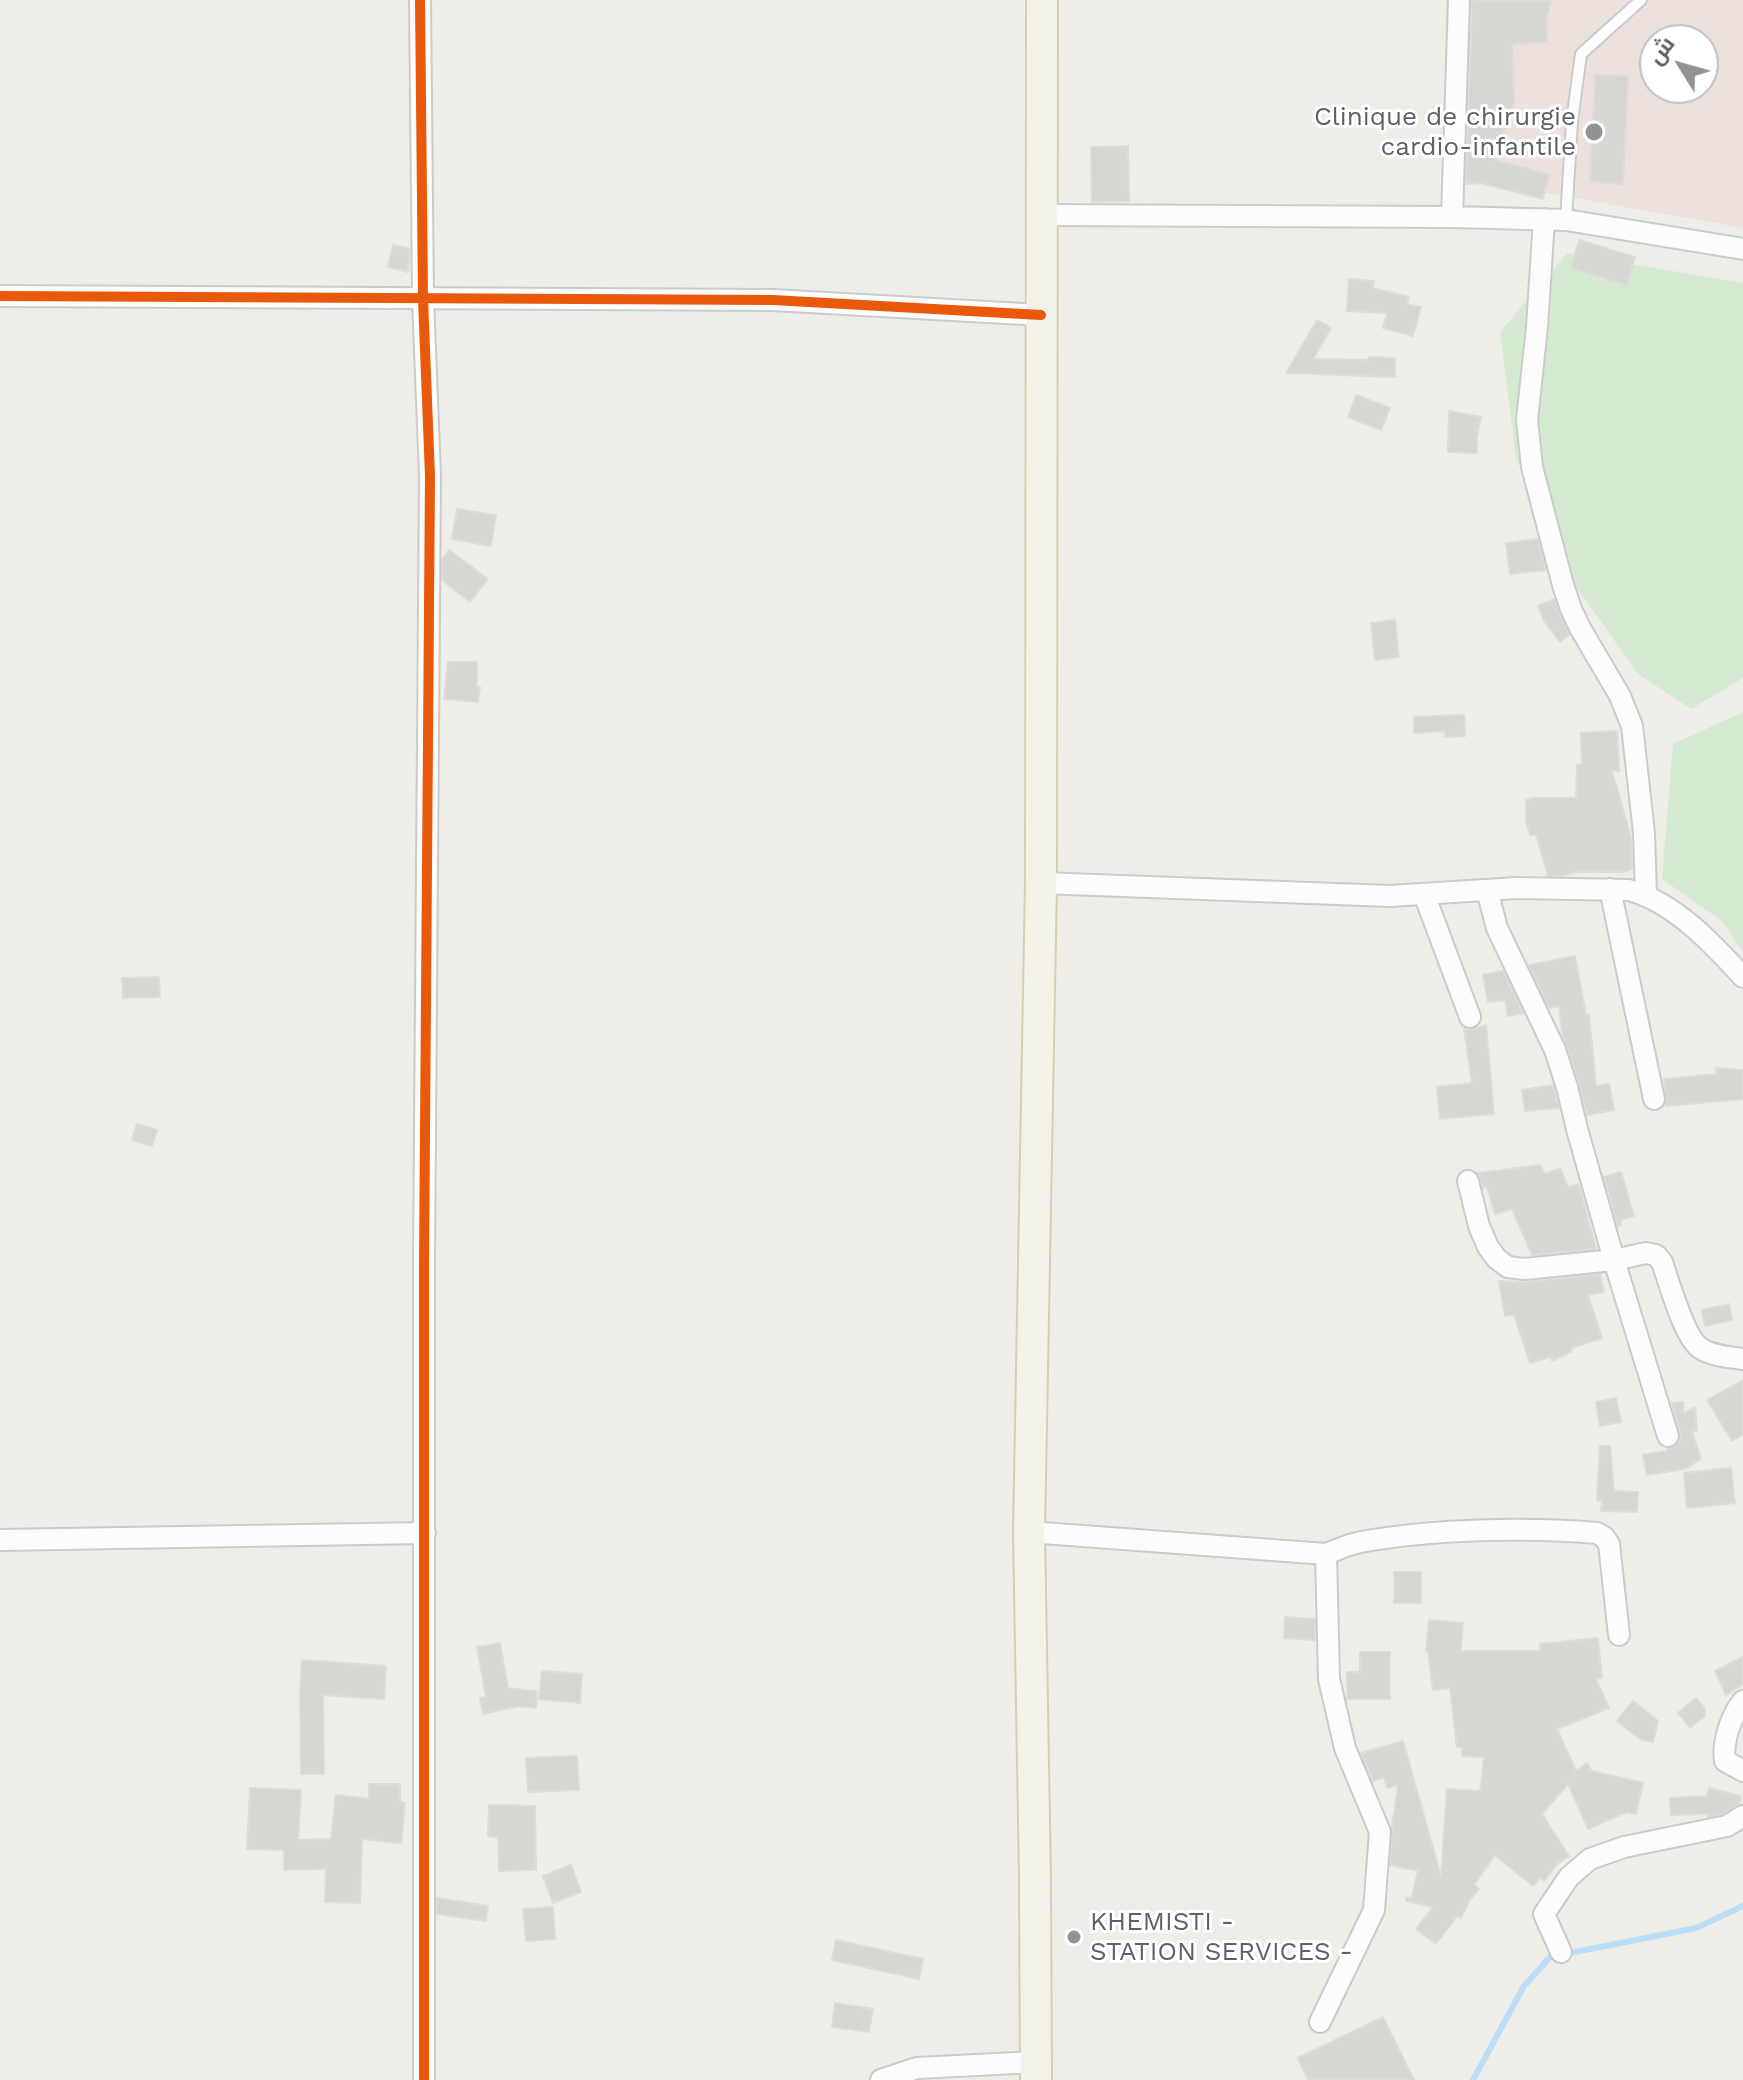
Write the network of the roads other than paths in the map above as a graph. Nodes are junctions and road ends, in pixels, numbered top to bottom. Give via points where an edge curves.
1 (420, 0) edge
2 (1042, 0) edge
3 (1459, 0) edge
4 (1641, 0) edge
5 (1041, 215) junction
6 (1452, 217) junction
7 (1544, 219) junction
8 (1566, 220) junction
9 (1743, 249) edge
10 (0, 296) edge
11 (423, 299) junction
12 (1041, 315) junction
13 (1041, 883) junction
14 (1610, 889) junction
15 (1487, 890) junction
16 (1424, 894) junction
17 (1646, 895) junction
18 (1743, 977) edge
19 (1470, 1017) dead end
20 (1654, 1099) dead end
21 (1468, 1181) dead end
22 (1614, 1260) junction
23 (1743, 1359) edge
24 (1668, 1436) dead end
25 (1029, 1532) junction
26 (425, 1533) junction
27 (0, 1540) edge
28 (1326, 1554) junction
29 (1619, 1635) dead end
30 (1743, 1701) edge
31 (1743, 1771) edge
32 (1743, 1816) edge
33 (1561, 1952) dead end
34 (1320, 2022) dead end
35 (1036, 2071) edge
36 (1003, 2072) edge
37 (424, 2080) edge
38 (881, 2080) edge

1 - 11 street
2 - 5 main road
3 - 6 street
4 - 8 lane via 1581,54
5 - 6 street
5 - 12 main road
6 - 7 street
7 - 8 street
7 - 17 street via 1527,420 1532,467 1571,609 1632,726
8 - 9 street
10 - 11 street
11 - 12 street via 773,300
11 - 26 street via 430,476
12 - 13 main road
13 - 16 street
13 - 25 main road
14 - 15 street
14 - 17 street
14 - 20 street
15 - 16 street
15 - 22 street via 1497,928 1555,1050
16 - 19 street
17 - 18 street via 1680,916
21 - 22 street via 1488,1247 1508,1267
22 - 23 street via 1656,1255 1695,1344
22 - 24 street
25 - 28 street
25 - 35 main road
26 - 27 street
26 - 37 street
28 - 29 street via 1358,1542 1420,1535 1597,1533 1609,1544
28 - 34 street via 1329,1679 1345,1748 1380,1832 1374,1910
30 - 31 street via 1724,1752 1725,1761
32 - 33 street via 1727,1826 1590,1859 1569,1877 1544,1914
35 - 36 street
36 - 38 street via 917,2068

